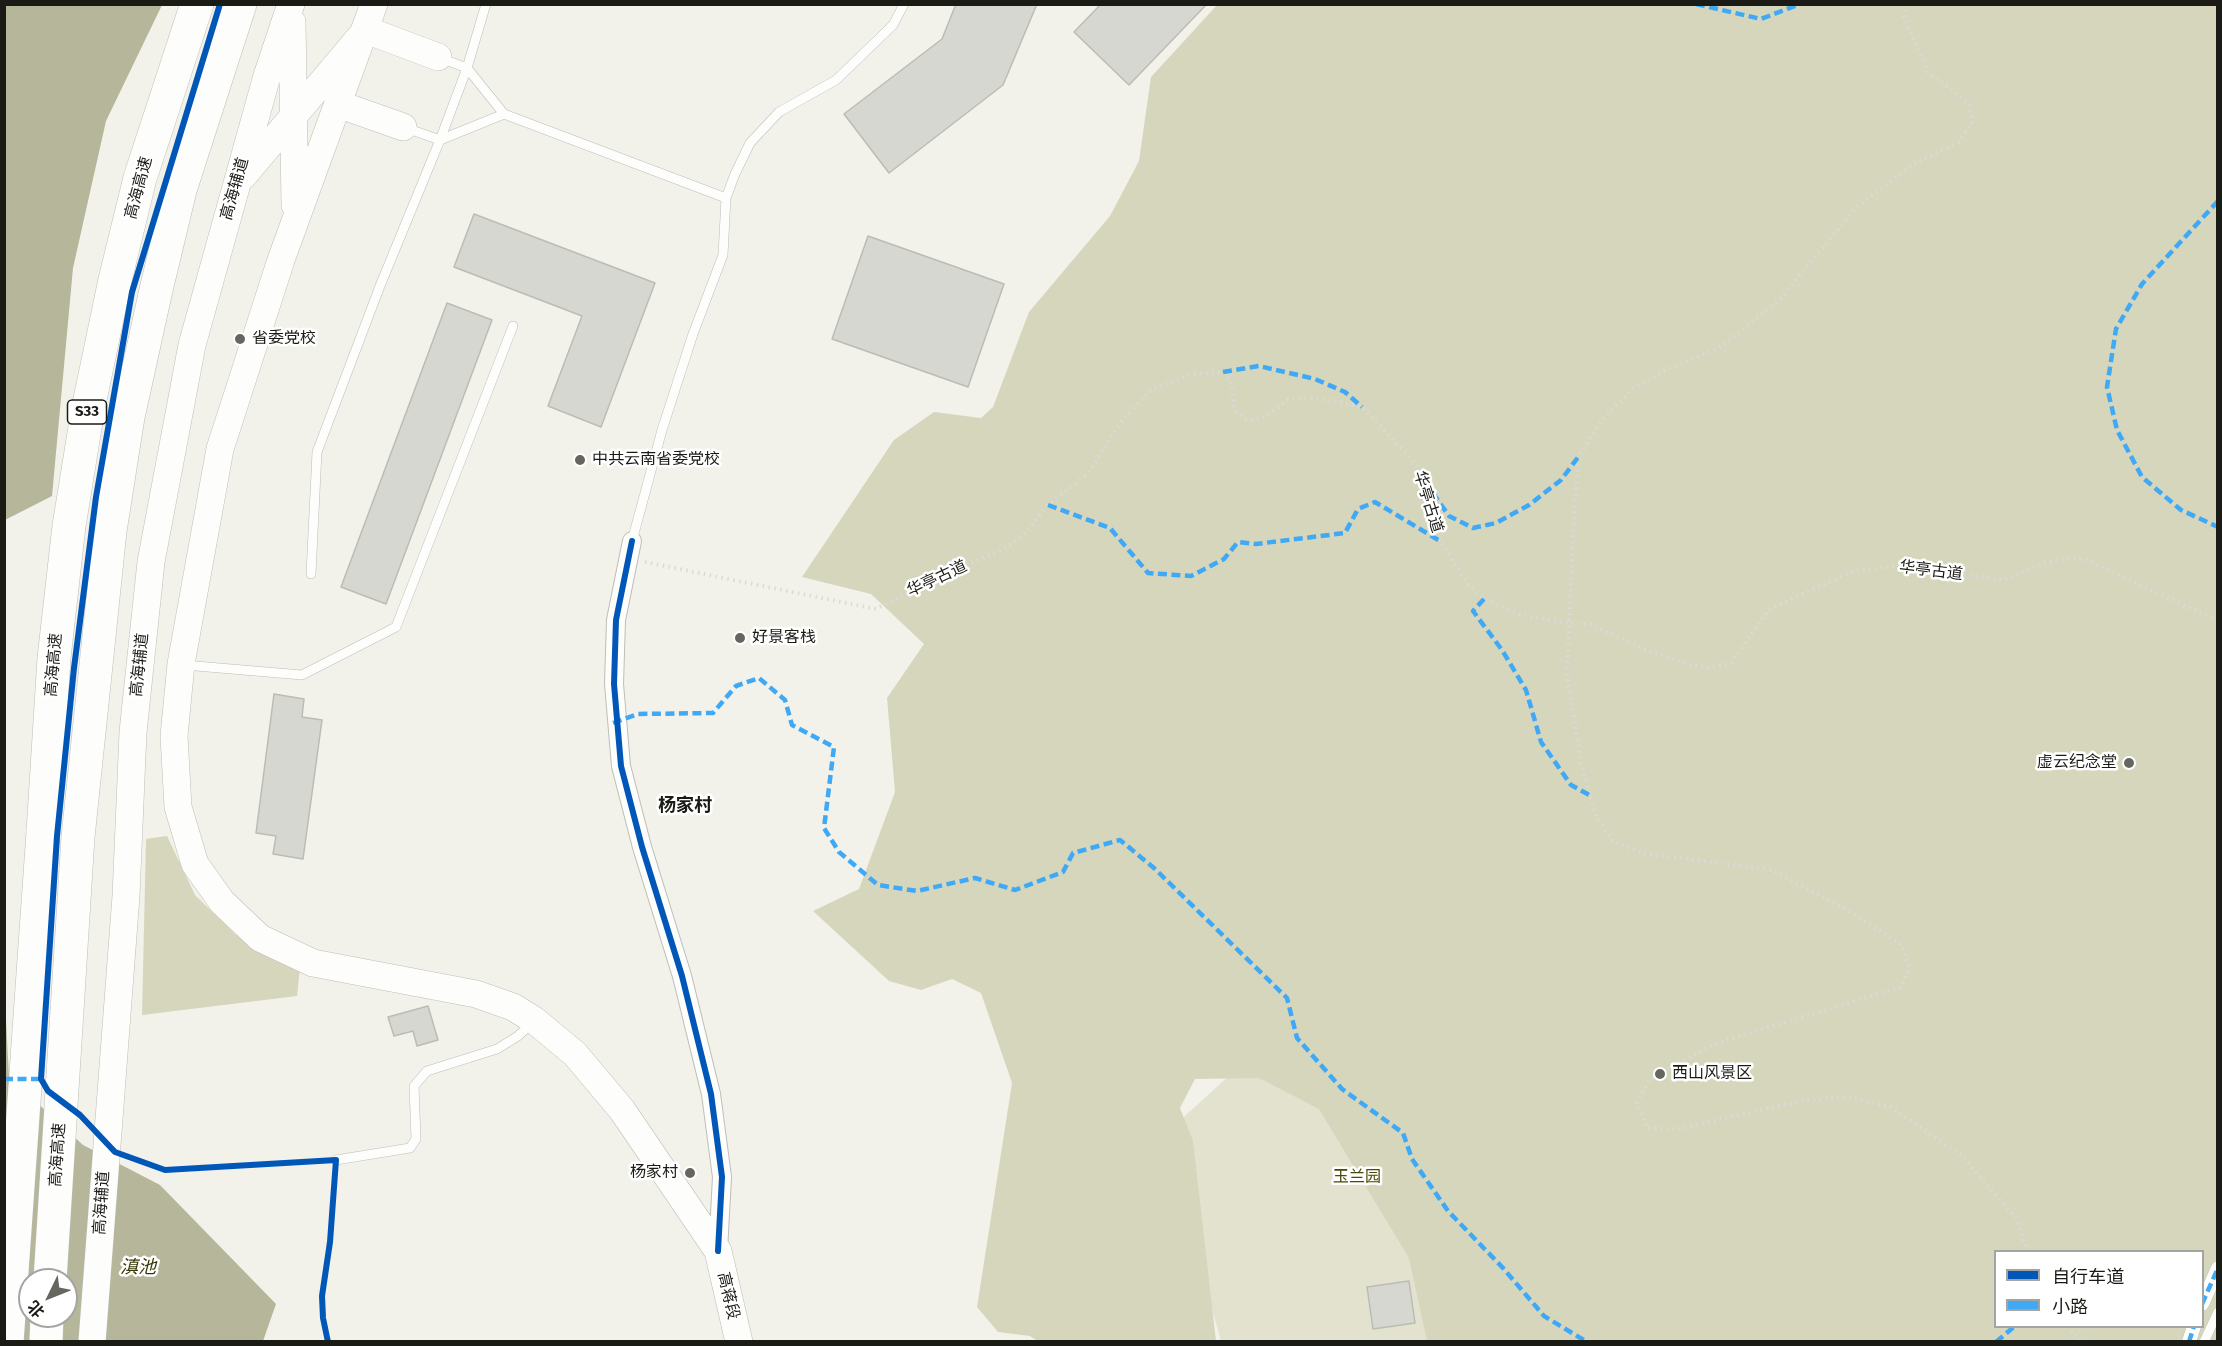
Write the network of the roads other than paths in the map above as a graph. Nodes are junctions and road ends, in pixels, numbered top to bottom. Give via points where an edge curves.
1 (196, 4) edge
2 (240, 4) edge
3 (292, 4) edge
4 (374, 4) edge
5 (486, 4) edge
6 (904, 4) edge
7 (366, 30) junction
8 (438, 57) joint
9 (467, 68) junction
10 (338, 104) junction
11 (504, 114) junction
12 (293, 116) junction
13 (403, 127) joint
14 (440, 140) junction
15 (237, 183) junction
16 (726, 198) junction
17 (295, 222) junction
18 (513, 326) dead end
19 (629, 549) joint
20 (311, 574) dead end
21 (182, 664) junction
22 (534, 1020) junction
23 (4, 1079) edge
24 (41, 1079) dead end
25 (336, 1160) dead end
26 (718, 1251) junction
27 (51, 1268) edge
28 (2217, 1268) edge
29 (2204, 1299) edge
30 (2217, 1312) edge
31 (7, 1341) edge
32 (92, 1341) edge
33 (739, 1341) edge
34 (2202, 1341) edge

1 - 31 highway, 高海高速 / S33, bridge via 135,201 88,409 69,526 54,658
2 - 27 highway, 高海高速 / S33 via 180,190 128,417 110,531 78,837
3 - 12 main road
3 - 15 main road, 高海辅道
4 - 7 main road
5 - 9 lane
6 - 16 lane via 893,25 836,80 779,112 750,142
7 - 8 main road
7 - 10 main road
7 - 12 main road
8 - 9 lane
9 - 11 lane
9 - 14 lane
10 - 13 main road
10 - 17 main road
11 - 14 lane
11 - 16 lane
12 - 15 main road
12 - 17 main road
13 - 14 lane
14 - 20 lane via 317,452
15 - 32 main road, 高海辅道 via 192,345 151,562 133,732 126,896
16 - 19 lane via 723,255 662,430
17 - 21 main road via 220,449
18 - 21 lane via 396,627 302,675
19 - 26 street via 616,620 614,684 621,766 682,976 711,1094 722,1177
21 - 22 main road via 174,736 178,807 195,864 222,902 260,938 313,963 476,994 513,1007
22 - 25 lane via 497,1049 427,1071 414,1086 416,1139 410,1148
22 - 26 main road via 575,1054 622,1110
23 - 24 street
26 - 33 main road, 高蒋段
28 - 29 street
30 - 34 lane

